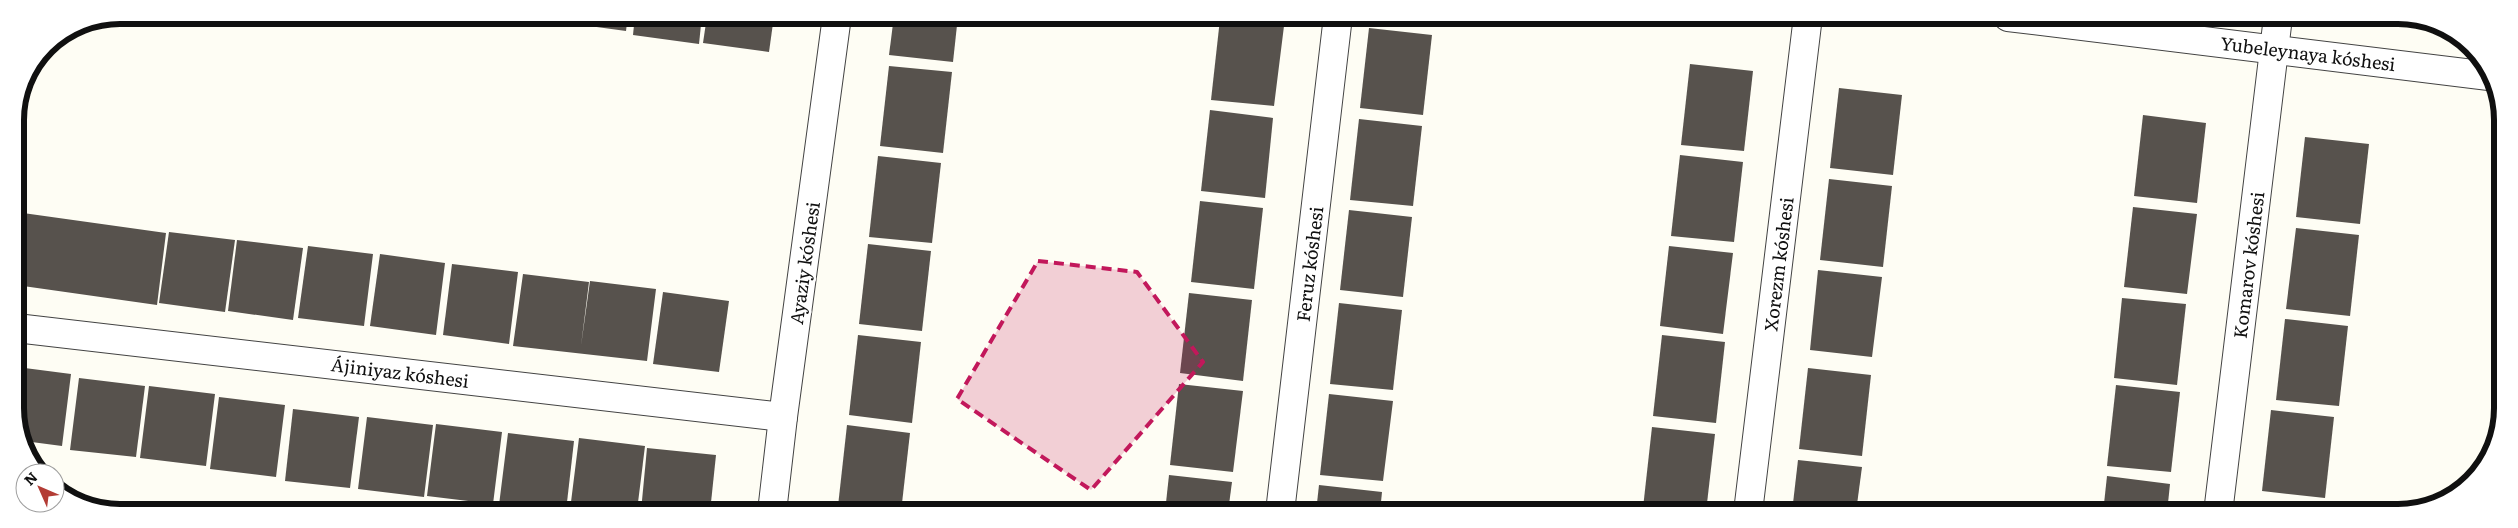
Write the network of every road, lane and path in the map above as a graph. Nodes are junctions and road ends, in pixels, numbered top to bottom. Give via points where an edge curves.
1 (837, 24) edge
2 (1337, 24) edge
3 (1807, 24) edge
4 (2068, 24) edge
5 (2277, 24) edge
6 (2274, 48) junction
7 (2483, 75) edge
8 (24, 329) edge
9 (783, 417) junction
10 (773, 504) edge
11 (1281, 504) edge
12 (1749, 504) edge
13 (2219, 504) edge

1 - 9 street, Ayaziy kóshesi
2 - 11 street, Feruz kóshesi
3 - 12 street, Xorezm kóshesi
4 - 6 street, Yubeleynaya kóshesi
5 - 6 street, Komarov kóshesi
6 - 7 street, Yubeleynaya kóshesi
6 - 13 street, Komarov kóshesi
8 - 9 street, Ájiniyaz kóshesi
9 - 10 street, Ayaziy kóshesi

